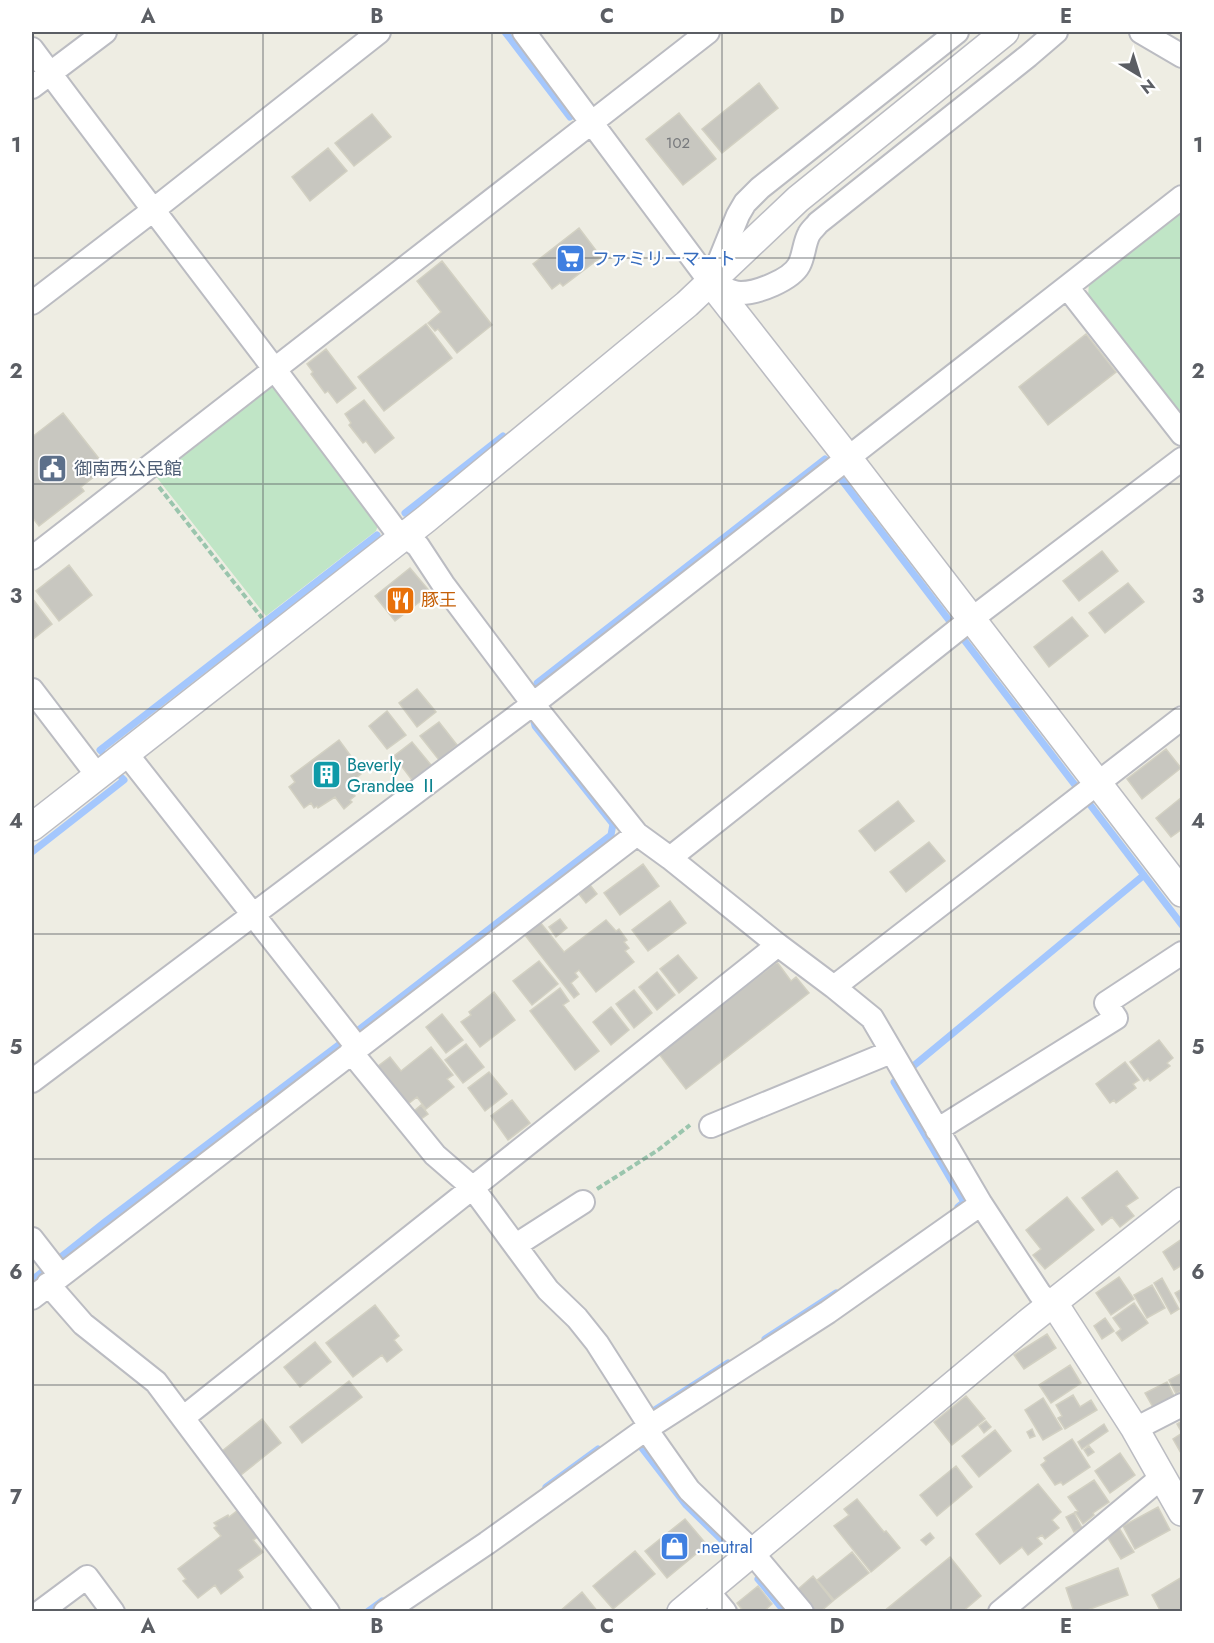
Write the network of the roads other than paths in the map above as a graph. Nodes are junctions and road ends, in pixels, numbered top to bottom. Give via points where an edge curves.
1 (105, 32) edge
2 (379, 32) edge
3 (524, 32) edge
4 (708, 32) edge
5 (957, 32) edge
6 (1005, 32) edge
7 (1056, 32) edge
8 (1141, 32) edge
9 (32, 49) edge
10 (1182, 56) edge
11 (50, 74) junction
12 (32, 87) edge
13 (591, 121) junction
14 (1182, 197) edge
15 (152, 211) junction
16 (711, 283) junction
17 (1067, 287) junction
18 (32, 303) edge
19 (275, 369) junction
20 (1182, 434) edge
21 (848, 458) junction
22 (1182, 459) edge
23 (405, 536) junction
24 (32, 558) edge
25 (962, 626) junction
26 (32, 690) edge
27 (533, 704) junction
28 (1182, 718) edge
29 (126, 753) junction
30 (98, 776) junction
31 (1088, 791) junction
32 (32, 827) edge
33 (637, 834) junction
34 (670, 858) junction
35 (1182, 893) edge
36 (255, 915) junction
37 (778, 945) junction
38 (1182, 952) edge
39 (834, 987) junction
40 (352, 1043) junction
41 (900, 1066) junction
42 (32, 1081) edge
43 (711, 1126) road end
44 (937, 1130) junction
45 (472, 1187) junction
46 (1182, 1201) edge
47 (583, 1202) road end
48 (981, 1204) junction
49 (32, 1239) edge
50 (516, 1245) junction
51 (49, 1277) edge
52 (1051, 1304) junction
53 (1182, 1405) edge
54 (184, 1417) junction
55 (643, 1428) junction
56 (1135, 1429) junction
57 (1162, 1477) junction
58 (1182, 1512) edge
59 (752, 1551) junction
60 (707, 1590) junction
61 (40, 1611) edge
62 (113, 1611) edge
63 (328, 1611) edge
64 (385, 1611) edge
65 (681, 1611) edge
66 (725, 1611) edge
67 (802, 1611) edge
68 (1000, 1611) edge

1 - 11 street
2 - 15 street
3 - 13 street
4 - 13 street
5 - 16 street via 745,203
6 - 16 street via 798,200
7 - 16 street via 818,223 809,234 799,265 779,281 762,290 742,293
8 - 10 street
9 - 11 street
11 - 12 street
11 - 15 street
13 - 16 street
13 - 19 street
14 - 17 street
15 - 18 street
15 - 19 street
16 - 21 street
16 - 23 street
17 - 20 street
17 - 21 street
19 - 23 street via 393,527
19 - 24 street
21 - 25 street
21 - 27 street
22 - 25 street
23 - 27 street via 418,546
23 - 29 street
25 - 31 street
25 - 34 street
26 - 30 street
27 - 33 street
27 - 36 street
28 - 31 street
29 - 30 street
29 - 36 street
30 - 32 street
31 - 35 street
31 - 39 street
33 - 34 street
33 - 40 street
34 - 37 street
36 - 40 street
36 - 42 street
37 - 39 street
37 - 45 street
38 - 44 street via 1106,1003 1116,1018
39 - 41 street via 872,1018
40 - 45 street via 435,1155
40 - 51 street
41 - 43 street
41 - 44 street
44 - 48 street
45 - 50 street
45 - 54 street
46 - 52 street
47 - 50 street
48 - 52 street via 1040,1294
48 - 55 street via 828,1312
49 - 51 street
50 - 55 street via 548,1290 597,1343
51 - 54 street via 83,1324 156,1382
52 - 56 street
52 - 59 street
53 - 56 street
54 - 63 street
55 - 59 street via 689,1490
55 - 64 street via 487,1543
56 - 57 street
57 - 58 street
57 - 68 street
59 - 60 street
59 - 67 street
60 - 65 street
60 - 66 street
61 - 62 street via 87,1577

